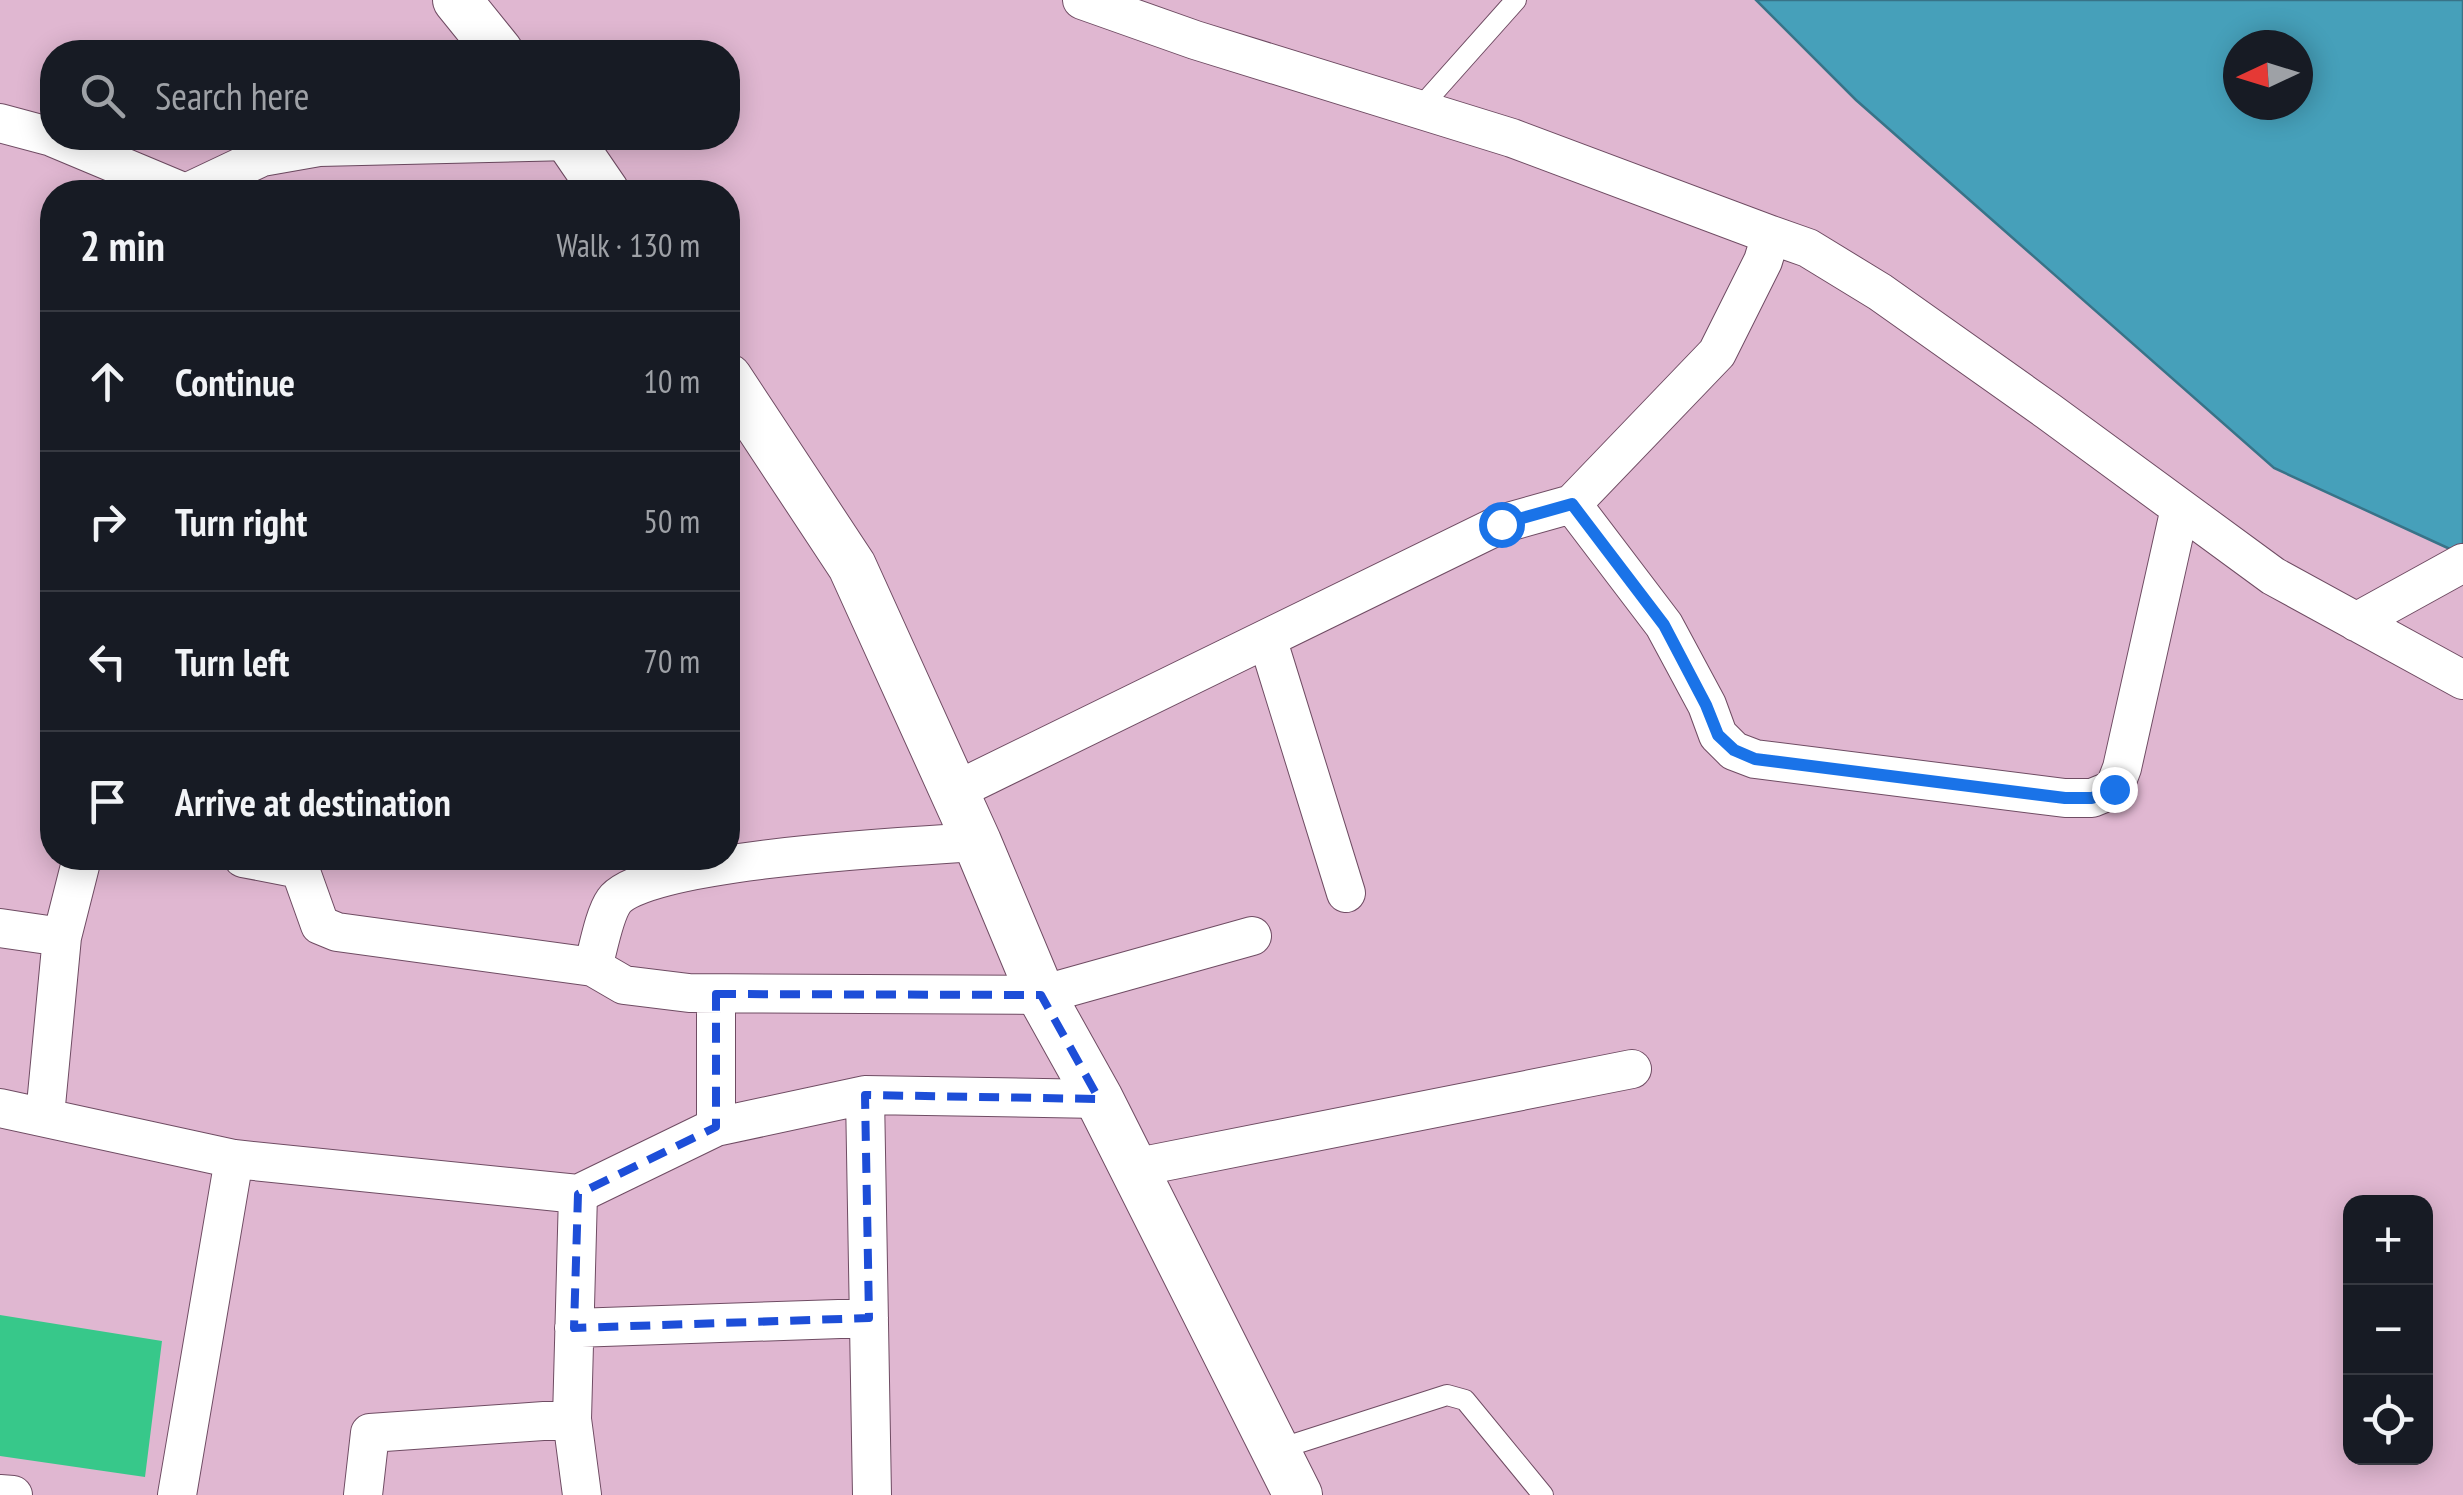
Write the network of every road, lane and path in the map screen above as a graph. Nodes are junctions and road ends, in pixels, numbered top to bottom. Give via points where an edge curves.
1 (457, 0) edge
2 (1082, 0) edge
3 (1516, 0) edge
4 (490, 40) edge
5 (1420, 109) junction
6 (0, 123) edge
7 (40, 134) edge
8 (84, 150) edge
9 (303, 150) edge
10 (577, 150) edge
11 (157, 180) edge
12 (213, 180) edge
13 (597, 180) edge
14 (1771, 235) junction
15 (740, 396) edge
16 (1572, 504) junction
17 (2180, 508) junction
18 (2463, 564) edge
19 (2356, 622) junction
20 (1268, 641) junction
21 (2463, 680) edge
22 (953, 792) junction
23 (976, 842) junction
24 (740, 862) edge
25 (79, 870) edge
26 (303, 870) edge
27 (703, 870) edge
28 (1346, 893) dead end
29 (0, 928) edge
30 (1252, 936) dead end
31 (62, 937) junction
32 (593, 967) junction
33 (716, 994) junction
34 (1041, 994) junction
35 (1632, 1069) dead end
36 (865, 1095) junction
37 (1099, 1100) junction
38 (0, 1108) edge
39 (45, 1116) junction
40 (716, 1127) junction
41 (234, 1159) junction
42 (1133, 1168) junction
43 (578, 1194) junction
44 (869, 1318) junction
45 (574, 1328) junction
46 (572, 1419) junction
47 (1276, 1450) junction
48 (0, 1494) edge
49 (13, 1495) edge
50 (177, 1495) edge
51 (363, 1495) edge
52 (582, 1495) edge
53 (872, 1495) edge
54 (1298, 1495) edge
55 (1542, 1495) edge

1 - 4 street
2 - 5 street
3 - 5 lane
5 - 14 street
6 - 7 street
8 - 11 street
9 - 12 street via 262,158
10 - 13 street
14 - 16 street via 1716,353
14 - 17 street via 1808,248 1880,292
15 - 22 street via 852,566
16 - 17 street via 1664,625 1718,735 1734,750 1755,759 2065,798 2114,789
16 - 20 street via 1501,524
17 - 19 street via 2272,576
18 - 19 street
19 - 21 street
20 - 22 street
20 - 28 street
22 - 23 street
23 - 24 street
23 - 34 street
25 - 31 street
26 - 32 street via 320,925 336,932
27 - 32 street via 632,886 614,900
29 - 31 street
30 - 34 street
31 - 39 street
32 - 33 street via 624,985
33 - 34 street
33 - 40 street
34 - 37 street
35 - 42 street
36 - 37 street
36 - 40 street
36 - 44 street
37 - 42 street
38 - 39 street
39 - 41 street
40 - 43 street
41 - 43 street
41 - 50 street
42 - 47 street
43 - 45 street
44 - 45 street
44 - 53 street
45 - 46 street
46 - 51 street via 370,1433
46 - 52 street
47 - 54 street
47 - 55 lane via 1447,1394 1465,1400
48 - 49 street

